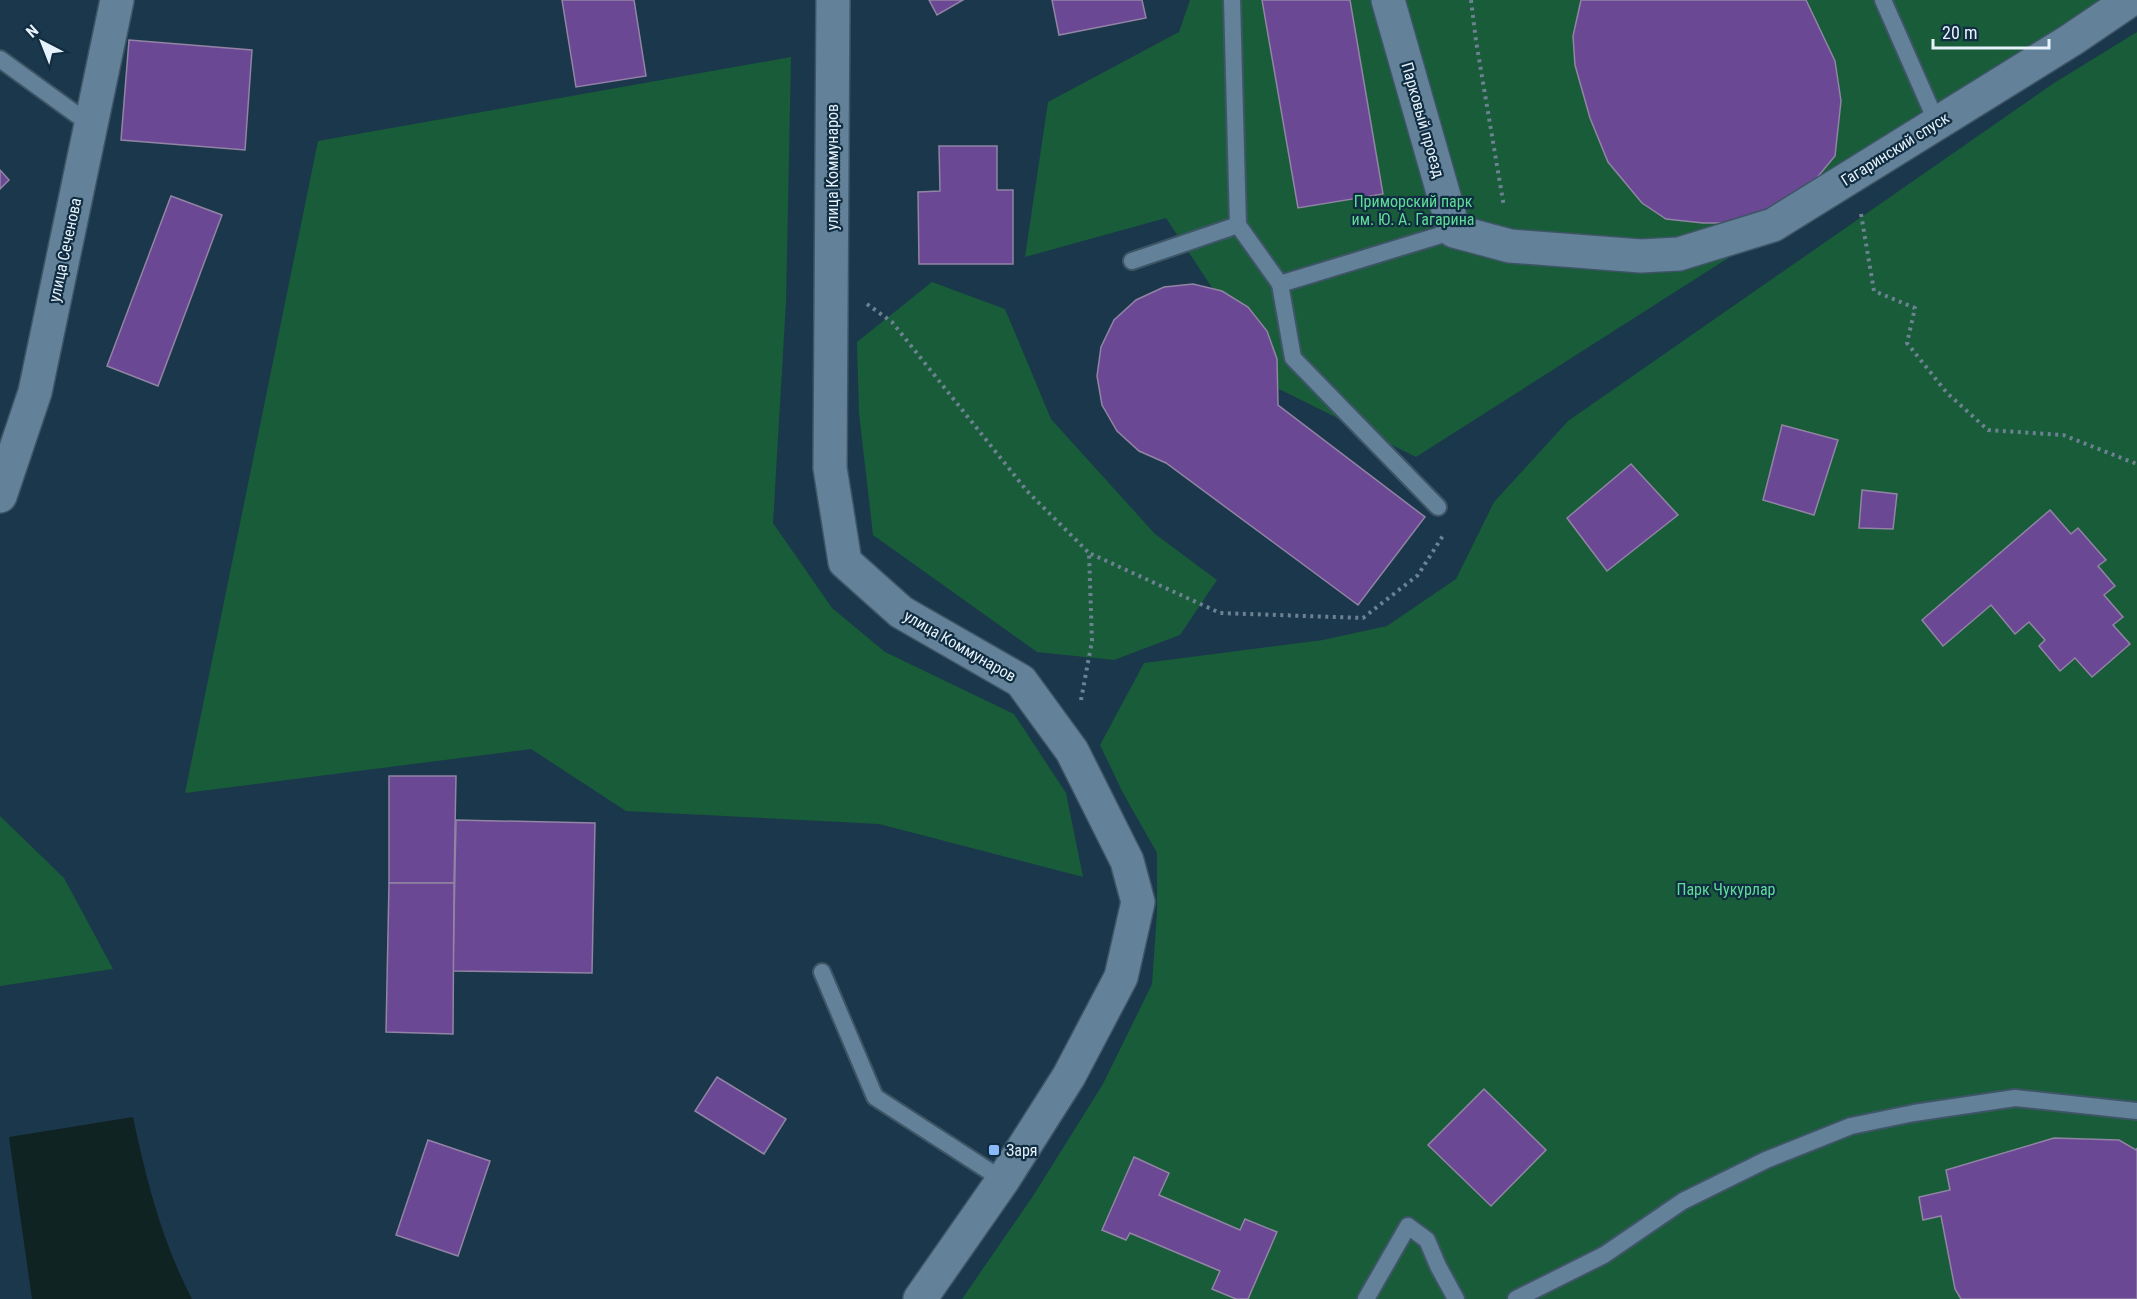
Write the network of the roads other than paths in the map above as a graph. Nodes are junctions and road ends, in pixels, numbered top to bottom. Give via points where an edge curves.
1 (117, 0) edge
2 (834, 0) edge
3 (1232, 0) edge
4 (1388, 0) edge
5 (1882, 0) edge
6 (2130, 0) edge
7 (0, 58) edge
8 (1937, 123) junction
9 (91, 125) junction
10 (1238, 225) junction
11 (1454, 231) junction
12 (1132, 261) dead end
13 (1280, 284) junction
14 (0, 496) edge
15 (1438, 507) road end
16 (822, 972) dead end
17 (2137, 1111) edge
18 (1003, 1180) junction
19 (920, 1299) edge
20 (1366, 1299) edge
21 (1456, 1299) edge
22 (1516, 1299) edge

1 - 9 street, улица Сеченова
2 - 18 street, улица Коммунаров via 830,468 845,562 901,612 1021,681 1072,751 1126,861 1138,902 1121,977 1069,1076
3 - 10 lane
4 - 11 street, Парковый проезд
5 - 8 lane
6 - 8 street, Гагаринский спуск
7 - 9 lane
8 - 11 street, Гагаринский спуск via 1773,225 1678,254 1641,256 1510,246
9 - 14 street, улица Сеченова via 35,392
10 - 12 lane
10 - 13 lane
11 - 13 lane
13 - 15 lane via 1293,358
16 - 18 lane via 875,1097
17 - 22 lane via 2015,1098 1851,1126 1766,1160 1683,1201 1604,1255
18 - 19 street, улица Коммунаров
20 - 21 lane via 1408,1226 1427,1240

